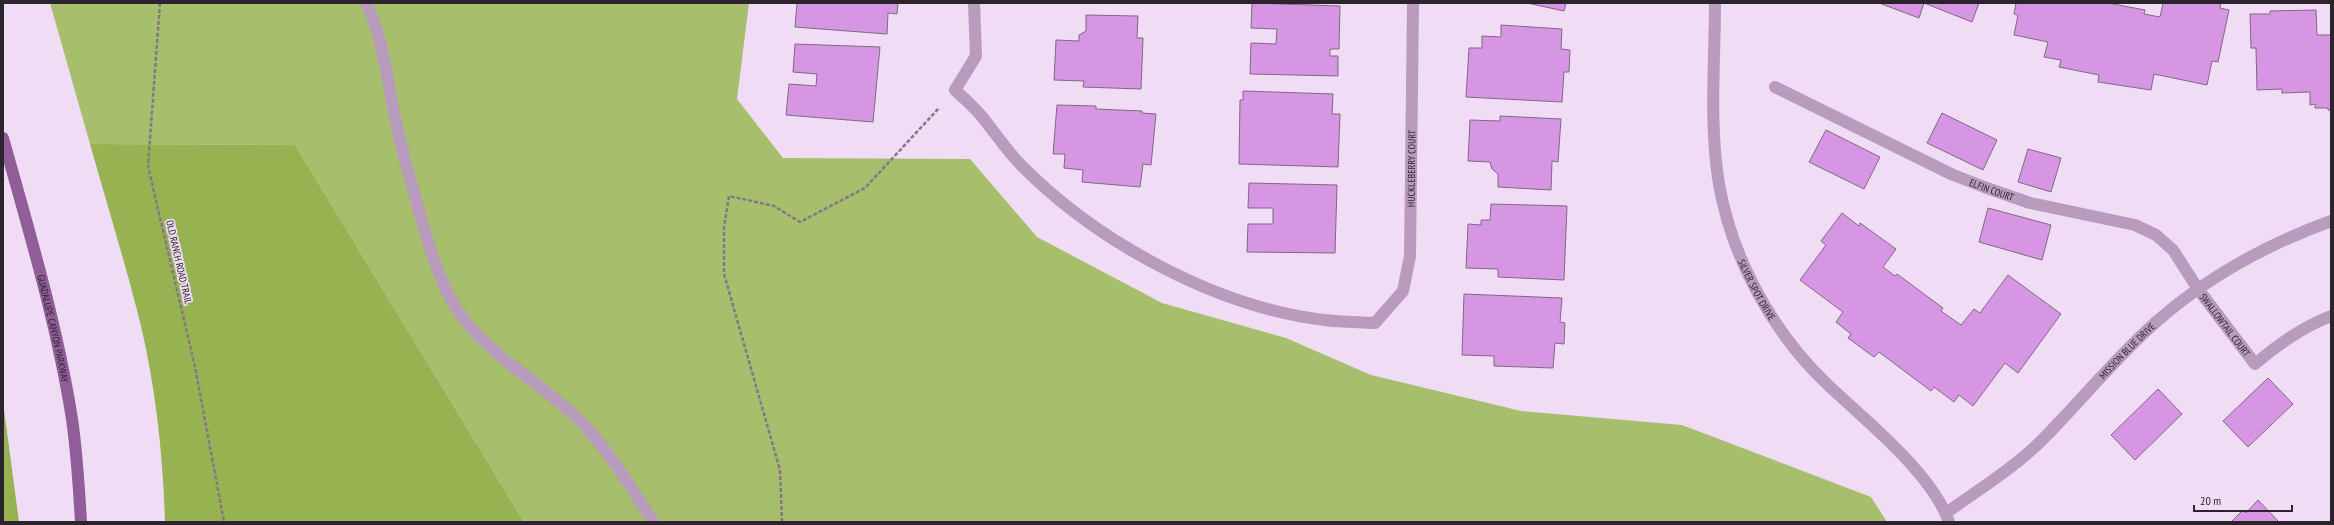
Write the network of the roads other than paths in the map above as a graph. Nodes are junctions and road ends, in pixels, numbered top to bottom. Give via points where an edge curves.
1 (366, 3) edge
2 (974, 3) edge
3 (1413, 3) edge
4 (1715, 3) edge
5 (1775, 87) dead end
6 (3, 138) edge
7 (2331, 220) edge
8 (2198, 289) junction
9 (2331, 316) edge
10 (1947, 518) edge
11 (81, 522) edge
12 (653, 522) edge
13 (1957, 522) edge

1 - 12 street via 375,22 384,54 399,136 427,239 439,276 452,302 468,326 578,418 604,448
2 - 3 street, HUCKLEBERRY COURT via 976,56 956,90 983,118 1021,165 1062,203 1109,237 1161,268 1219,292 1272,310 1323,320 1375,323 1403,291 1410,256
4 - 10 street, SILVER SPOT DRIVE via 1715,131 1720,184 1732,234 1753,285 1781,330 1815,373 1890,442 1922,478
5 - 8 street, ELFIN COURT via 1951,174 1984,187 2030,203 2135,224 2156,235 2173,250
6 - 11 main road, GUADALUPE CANYON PARKWAY via 42,280 65,381 76,455
7 - 8 street, MISSION BLUE DRIVE via 2295,234 2244,260
8 - 9 street, SWALLOWTAIL COURT via 2255,364 2283,341 2309,325
8 - 10 street, MISSION BLUE DRIVE via 2156,321 2041,441
10 - 13 street, SILVER SPOT DRIVE

